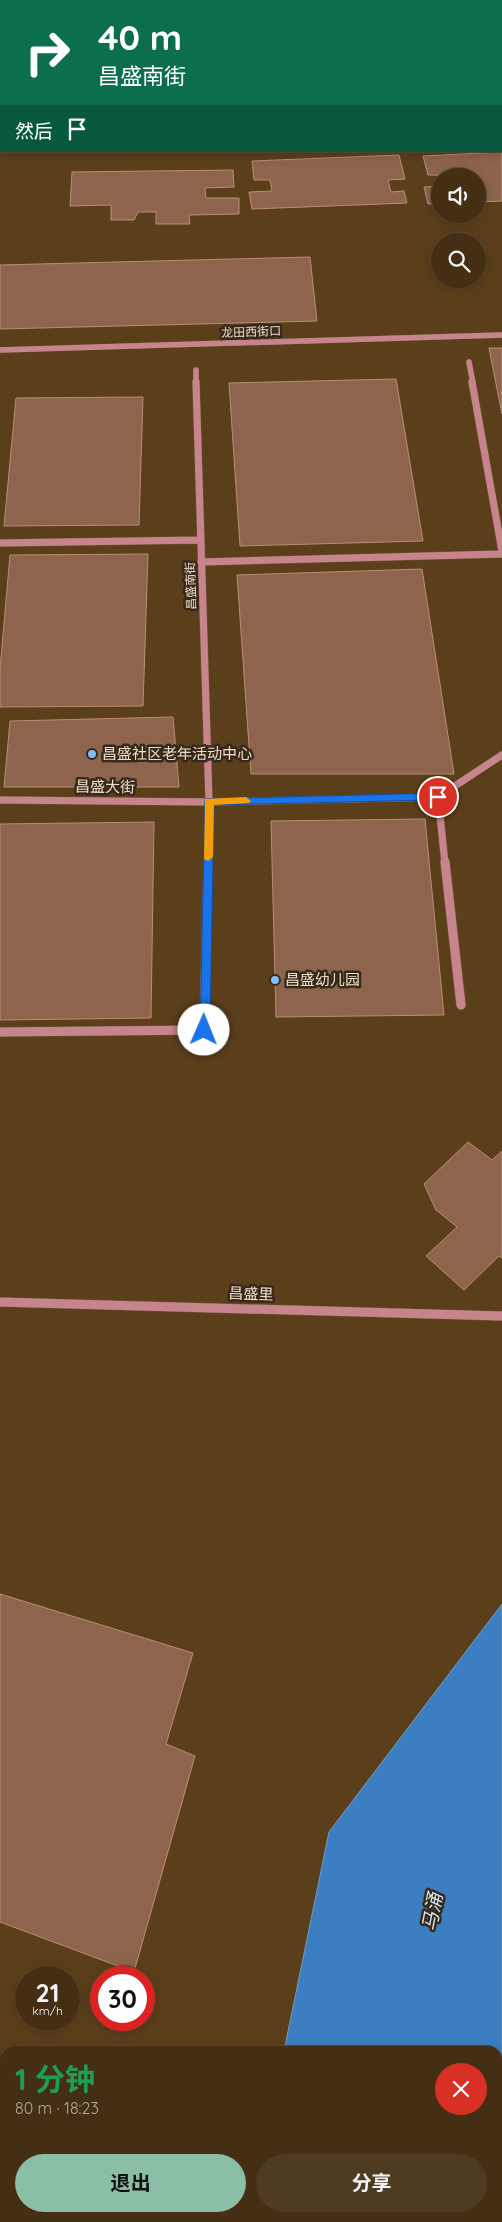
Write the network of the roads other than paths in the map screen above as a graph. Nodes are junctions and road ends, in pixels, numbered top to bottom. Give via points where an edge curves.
1 (502, 335) edge
2 (0, 350) edge
3 (469, 362) dead end
4 (196, 370) dead end
5 (499, 512) edge
6 (200, 540) junction
7 (0, 543) edge
8 (502, 552) edge
9 (201, 562) junction
10 (502, 755) edge
11 (438, 797) junction
12 (0, 800) edge
13 (209, 802) junction
14 (461, 1006) dead end
15 (0, 1032) edge
16 (0, 1302) edge
17 (502, 1316) edge

1 - 2 street, 龙田西街口
3 - 5 street
4 - 6 street, 昌盛南街
5 - 8 street
6 - 7 street
6 - 9 street, 昌盛南街
8 - 9 lane
9 - 13 street, 昌盛南街
10 - 11 street
11 - 13 street
11 - 14 street
12 - 13 street, 昌盛大街
13 - 15 street, 昌盛南街 via 204,1030
16 - 17 street, 昌盛里

